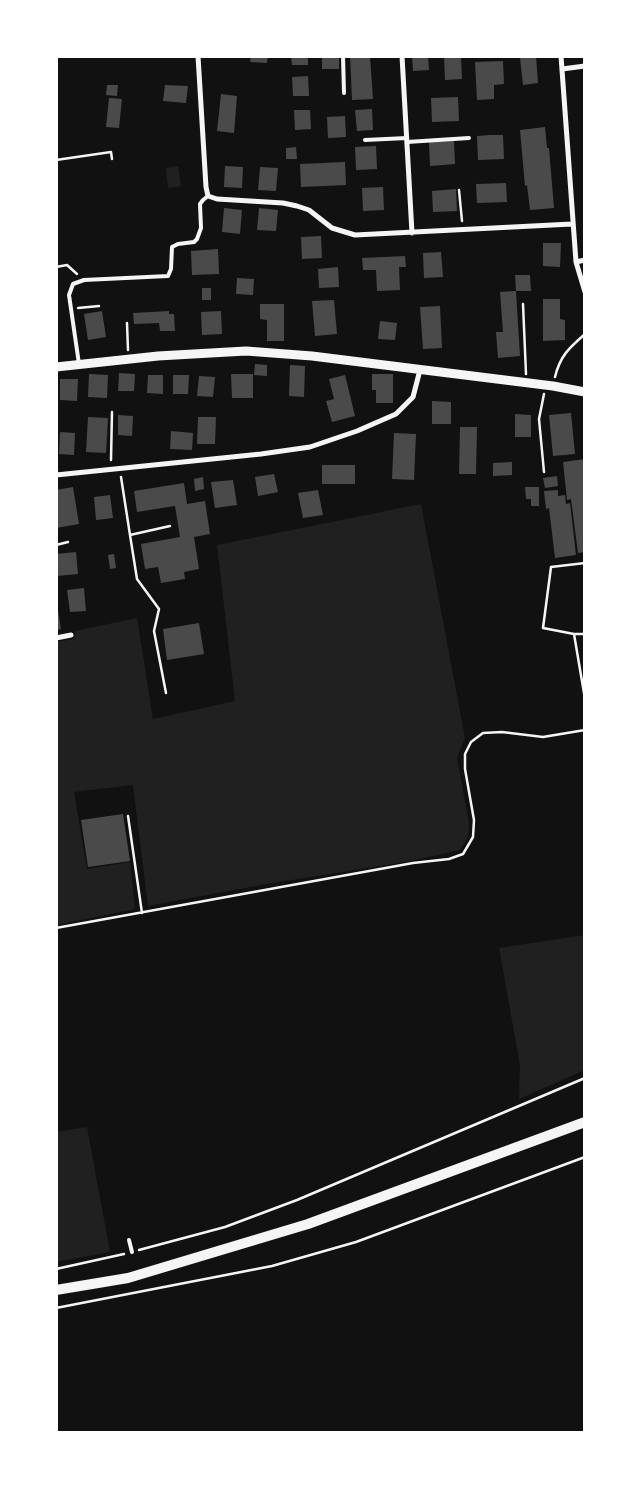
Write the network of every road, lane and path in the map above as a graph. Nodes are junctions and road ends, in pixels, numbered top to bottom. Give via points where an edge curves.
1 (198, 56) edge
2 (343, 56) edge
3 (402, 56) edge
4 (561, 56) edge
5 (585, 66) edge
6 (562, 69) junction
7 (344, 92) dead end
8 (469, 138) dead end
9 (364, 140) dead end
10 (407, 140) junction
11 (112, 159) dead end
12 (56, 160) edge
13 (459, 190) dead end
14 (208, 196) junction
15 (572, 224) junction
16 (462, 230) junction
17 (412, 233) junction
18 (585, 260) edge
19 (576, 262) junction
20 (56, 267) edge
21 (84, 280) junction
22 (585, 292) edge
23 (523, 304) dead end
24 (99, 306) dead end
25 (71, 309) junction
26 (127, 323) dead end
27 (585, 334) edge
28 (129, 359) junction
29 (79, 364) junction
30 (56, 367) edge
31 (420, 370) junction
32 (526, 383) junction
33 (549, 386) junction
34 (585, 392) edge
35 (112, 412) dead end
36 (120, 468) junction
37 (111, 469) junction
38 (544, 472) dead end
39 (56, 475) edge
40 (170, 526) dead end
41 (130, 535) junction
42 (68, 542) dead end
43 (56, 545) edge
44 (585, 563) edge
45 (574, 634) junction
46 (585, 634) edge
47 (71, 635) dead end
48 (56, 638) edge
49 (166, 693) dead end
50 (585, 699) edge
51 (585, 730) edge
52 (128, 816) dead end
53 (142, 913) junction
54 (56, 928) edge
55 (585, 1078) edge
56 (585, 1122) edge
57 (585, 1157) edge
58 (129, 1240) dead end
59 (132, 1252) junction
60 (56, 1269) edge
61 (56, 1290) edge
62 (56, 1308) edge

1 - 14 street
2 - 7 lane
3 - 10 street
4 - 6 street
5 - 6 street
6 - 15 street
8 - 10 lane
9 - 10 lane
10 - 17 street
11 - 12 path via 111,152
13 - 16 path
14 - 17 street via 283,202 309,210 332,228 355,235
14 - 21 lane via 200,204 200,234 194,242 172,247 168,276
15 - 16 street
15 - 19 street
16 - 17 street
18 - 19 street
19 - 22 street
20 - 21 path via 67,265
21 - 25 lane via 73,284 70,289
23 - 32 path
24 - 25 path
25 - 29 lane
26 - 28 path
27 - 33 path via 565,353
28 - 29 street
28 - 31 street via 246,351
29 - 30 street
31 - 32 street
31 - 36 street via 413,397 407,405 396,414 357,432 310,447
32 - 33 street
33 - 34 street
33 - 38 path via 540,419
35 - 37 path
36 - 37 street
36 - 41 path
37 - 39 street
40 - 41 path
41 - 49 path via 137,579 159,609 154,631
42 - 43 path
44 - 45 path via 551,567 543,628
45 - 46 path
45 - 50 path
47 - 48 street
51 - 53 path via 543,737 483,733 471,742 465,754 465,769 474,820 473,837 463,854
52 - 53 path
53 - 54 path
55 - 59 path via 297,1200 225,1227
56 - 61 main road via 308,1224 128,1278
57 - 62 path via 338,1248 272,1266
58 - 59 lane
59 - 60 path

